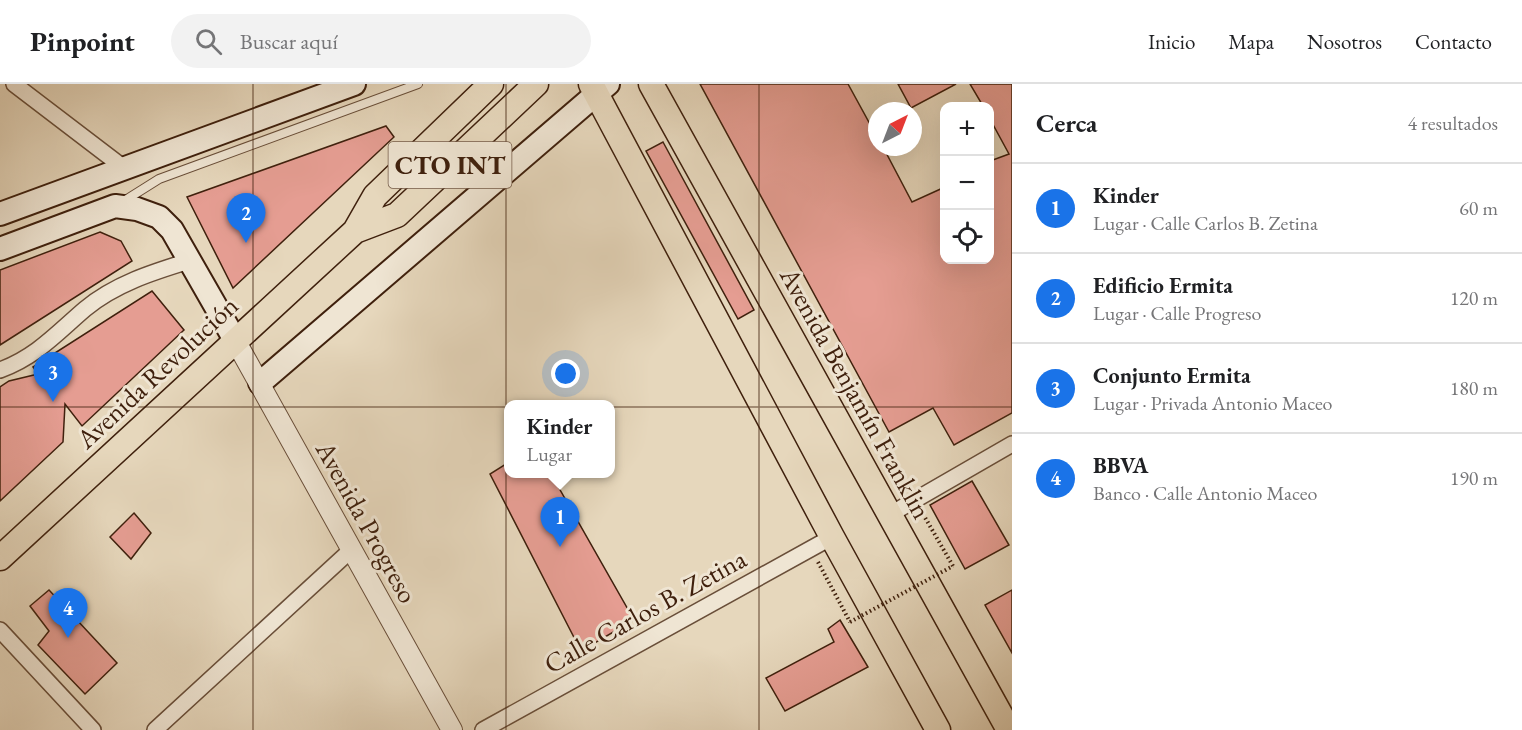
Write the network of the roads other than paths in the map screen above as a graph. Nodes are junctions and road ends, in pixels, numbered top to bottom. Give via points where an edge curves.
1 (14, 84) edge
2 (354, 84) edge
3 (418, 84) edge
4 (491, 84) edge
5 (536, 84) edge
6 (651, 84) edge
7 (598, 88) edge
8 (124, 168) junction
9 (115, 206) junction
10 (0, 214) edge
11 (355, 231) junction
12 (0, 249) edge
13 (189, 261) junction
14 (235, 340) junction
15 (0, 370) edge
16 (260, 383) junction
17 (1012, 444) edge
18 (889, 515) junction
19 (832, 537) junction
20 (351, 550) junction
21 (0, 558) edge
22 (0, 630) edge
23 (93, 730) edge
24 (155, 730) edge
25 (452, 730) edge
26 (483, 730) edge
27 (938, 730) edge
28 (1009, 730) edge

1 - 8 street
2 - 8 main road
3 - 9 lane via 159,179
4 - 11 main road, Avenida Revolución / CTO INT via 375,196
5 - 11 main road, Avenida Revolución / CTO INT via 397,215
6 - 18 main road, Avenida Benjamín Franklin
7 - 16 main road, CTO INT
7 - 19 main road
8 - 10 main road
9 - 12 main road
9 - 13 main road via 159,217
11 - 14 main road, Avenida Revolución / CTO INT
13 - 14 main road
13 - 15 street via 153,272 104,295 34,354
14 - 16 street, Avenida Progreso
14 - 21 main road, Avenida Revolución / CTO INT
16 - 20 street, Avenida Progreso
17 - 18 street
18 - 28 main road, Avenida Benjamín Franklin
19 - 26 street, Calle Carlos B. Zetina
19 - 27 main road
20 - 24 street
20 - 25 street, Avenida Progreso
22 - 23 street

